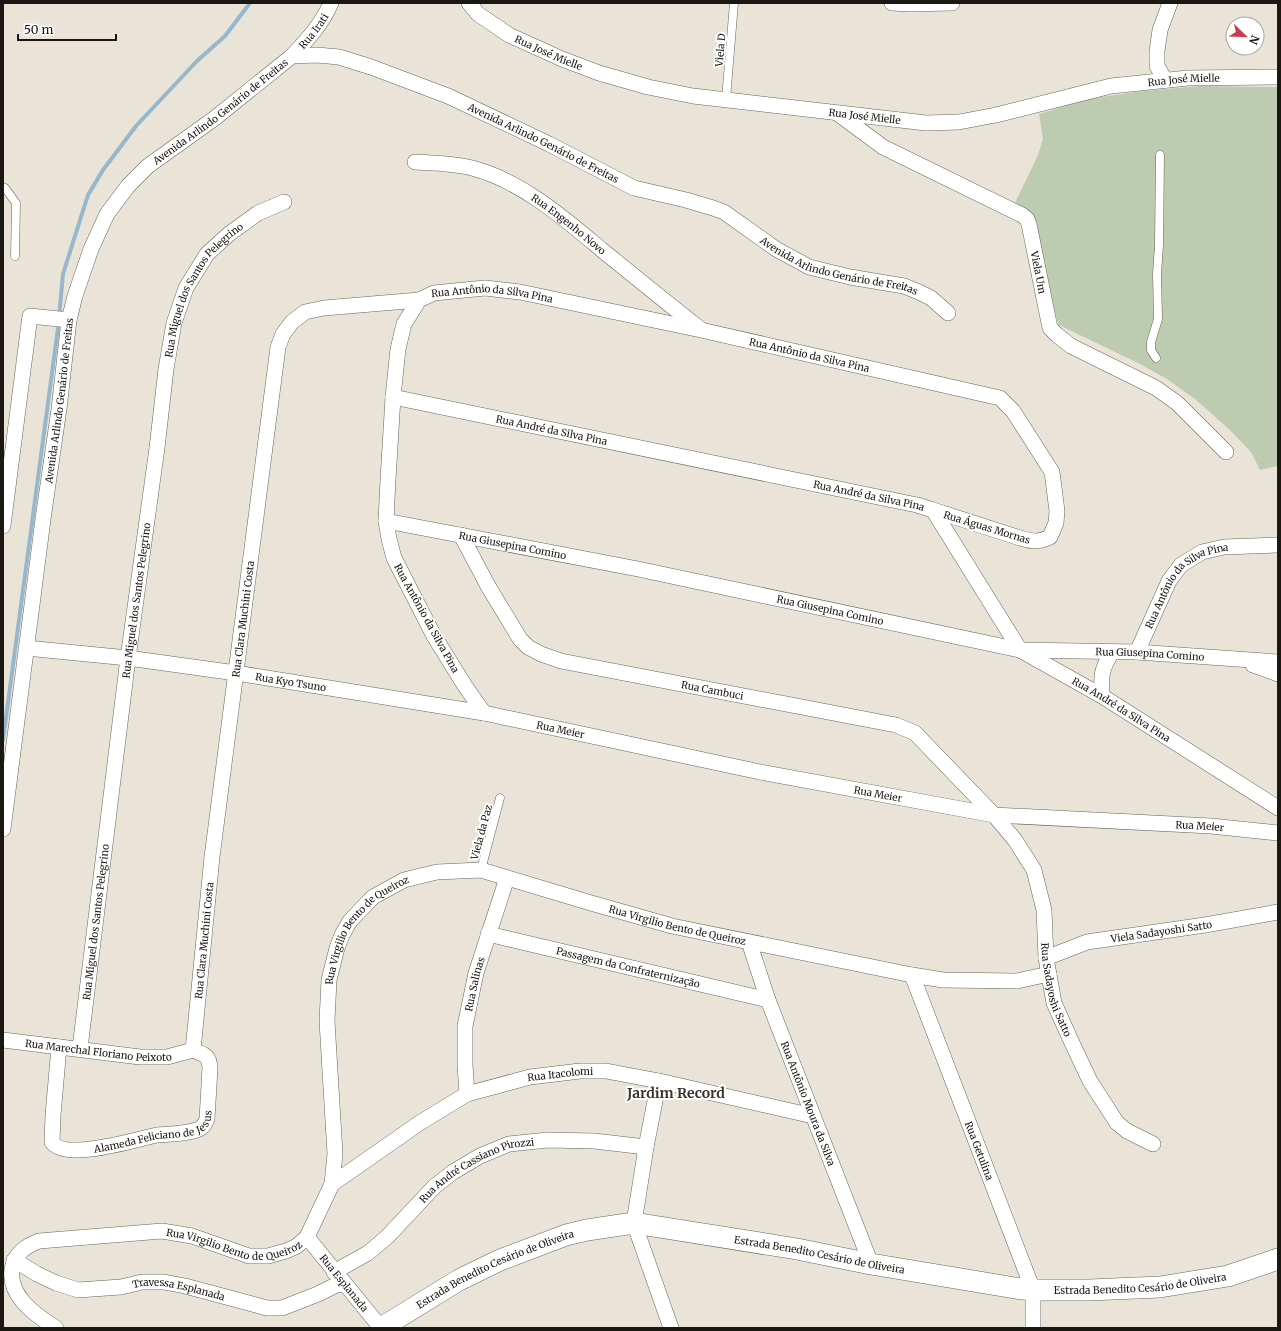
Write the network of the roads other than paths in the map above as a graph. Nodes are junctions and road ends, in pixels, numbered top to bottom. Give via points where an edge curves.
1 (331, 3) edge
2 (469, 3) edge
3 (734, 3) edge
4 (892, 3) edge
5 (952, 3) edge
6 (1170, 3) edge
7 (292, 56) junction
8 (1278, 77) edge
9 (1165, 80) junction
10 (726, 99) junction
11 (837, 112) junction
12 (1160, 155) dead end
13 (415, 162) dead end
14 (3, 187) edge
15 (284, 202) dead end
16 (15, 256) dead end
17 (419, 300) junction
18 (948, 313) dead end
19 (66, 320) junction
20 (701, 330) junction
21 (1156, 358) dead end
22 (394, 397) junction
23 (1000, 398) joint
24 (1226, 452) dead end
25 (933, 510) junction
26 (386, 522) junction
27 (3, 526) edge
28 (461, 535) junction
29 (1278, 546) edge
30 (26, 648) junction
31 (1020, 650) junction
32 (1112, 652) junction
33 (1137, 652) junction
34 (128, 658) junction
35 (1239, 659) junction
36 (1278, 662) edge
37 (236, 673) junction
38 (1278, 674) edge
39 (1102, 696) junction
40 (484, 713) junction
41 (500, 798) dead end
42 (1278, 808) edge
43 (994, 815) junction
44 (3, 829) edge
45 (1278, 833) edge
46 (481, 870) junction
47 (507, 878) junction
48 (1278, 912) edge
49 (488, 934) junction
50 (749, 942) junction
51 (1046, 958) junction
52 (1049, 974) junction
53 (912, 975) junction
54 (768, 1000) junction
55 (3, 1040) edge
56 (59, 1047) junction
57 (80, 1048) junction
58 (193, 1050) junction
59 (659, 1081) junction
60 (467, 1094) junction
61 (813, 1116) junction
62 (1152, 1144) dead end
63 (646, 1147) junction
64 (332, 1184) junction
65 (634, 1223) junction
66 (307, 1237) junction
67 (1278, 1259) edge
68 (14, 1260) junction
69 (871, 1264) junction
70 (334, 1272) junction
71 (344, 1285) junction
72 (1033, 1290) junction
73 (56, 1328) edge
74 (381, 1328) edge
75 (670, 1328) edge
76 (1033, 1328) edge

1 - 7 street, Rua Irati via 311,36
2 - 10 street, Rua José Mielle via 478,14 510,34 562,59 599,73 656,89
3 - 10 lane, Viela D
4 - 5 street
6 - 9 street via 1160,30 1157,51 1157,66
7 - 18 street, Avenida Arlindo Genário de Freitas via 339,57 448,96 634,188 724,212 776,249 809,267 904,286 931,298
7 - 19 street, Avenida Arlindo Genário de Freitas via 215,118 148,166 128,186 107,214 91,249
8 - 9 street, Rua José Mielle
9 - 11 street, Rua José Mielle via 1111,86 959,122 926,123
10 - 11 street, Rua José Mielle
11 - 24 street, Viela Um via 883,147 1027,219 1050,328 1071,346 1171,398
12 - 21 lane via 1158,319 1151,342 1151,350
13 - 20 street, Rua Engenho Novo via 444,163 472,168 521,189 553,209
14 - 16 lane via 16,203
15 - 34 street, Rua Miguel dos Santos Pelegrino via 252,217 207,254 186,288 174,322
17 - 20 street, Rua Antônio da Silva Pina via 434,293 485,288 520,292
17 - 22 street, Rua Antônio da Silva Pina via 404,324 398,349
17 - 37 street, Rua Clara Muchini Costa via 324,308 306,312 292,322 283,334 278,347
19 - 27 street via 35,316
19 - 30 street, Avenida Arlindo Genário de Freitas via 59,409
20 - 23 street, Rua Antônio da Silva Pina
22 - 25 street, Rua André da Silva Pina
22 - 26 street, Rua Antônio da Silva Pina
23 - 25 street, Rua Águas Mornas via 1013,411 1052,472 1057,510 1056,523 1050,537 1041,542 1033,542
25 - 31 street, Rua André da Silva Pina
26 - 28 street, Rua Giusepina Comino
26 - 40 street, Rua Antônio da Silva Pina via 394,558 434,636
28 - 31 street, Rua Giusepina Comino via 638,568
28 - 43 street, Rua Cambuci via 520,638 528,647 541,654 561,661 896,725 915,734
29 - 33 street, Rua Antônio da Silva Pina via 1224,547 1202,552 1181,565 1168,581
30 - 34 street, Rua Kyo Tsuno
30 - 44 street, Avenida Arlindo Genário de Freitas
31 - 32 street, Rua Giusepina Comino
31 - 39 street, Rua André da Silva Pina
32 - 33 street, Rua Giusepina Comino
32 - 39 street via 1104,665
33 - 35 street, Rua Giusepina Comino
34 - 37 street, Rua Kyo Tsuno
34 - 57 street, Rua Miguel dos Santos Pelegrino
35 - 36 street, Rua Giusepina Comino
35 - 38 street
37 - 40 street, Rua Kyo Tsuno
37 - 58 street, Rua Clara Muchini Costa via 212,857
39 - 42 street, Rua André da Silva Pina
40 - 43 street, Rua Meier via 760,772
41 - 46 lane, Viela da Paz
43 - 45 street, Rua Meier via 1203,826
43 - 51 street, Rua Sadayoshi Satto via 1015,840 1034,870 1044,910
46 - 47 street, Rua Virgilio Bento de Queiroz
46 - 64 street, Rua Virgilio Bento de Queiroz via 437,872 404,880 374,897 350,921 342,935 329,980 327,1021 335,1154
47 - 49 street, Rua Salinas
47 - 50 street, Rua Virgilio Bento de Queiroz via 672,926
48 - 51 street, Viela Sadayoshi Satto via 1087,942
49 - 54 street, Passagem da Confraternização
49 - 60 street, Rua Salinas via 476,973 465,1026
50 - 53 street, Rua Virgilio Bento de Queiroz
50 - 54 street, Rua Antônio Moura da Silva
51 - 52 street, Rua Sadayoshi Satto
52 - 53 street, Rua Virgilio Bento de Queiroz via 1017,981 943,980
52 - 62 street, Rua Sadayoshi Satto via 1054,1003 1090,1081 1117,1123
53 - 72 street, Rua Getulina
54 - 61 street, Rua Antônio Moura da Silva
55 - 56 street, Rua Marechal Floriano Peixoto
56 - 57 street, Rua Marechal Floriano Peixoto
56 - 58 street, Alameda Feliciano de Jesus via 52,1139 54,1144 62,1149 80,1150 190,1132 204,1126 207,1119 209,1060
57 - 58 street, Rua Marechal Floriano Peixoto via 154,1058
59 - 60 street, Rua Itacolomi via 606,1071 580,1071 530,1077
59 - 61 street, Rua Itacolomi
59 - 63 street
60 - 64 street, Rua Itacolomi via 421,1122
61 - 69 street, Rua Antônio Moura da Silva
63 - 65 street
63 - 70 street, Rua André Cassiano Pirozzi via 594,1141 548,1140 509,1144 480,1156 453,1172 435,1186 387,1237
64 - 66 street, Rua Virgilio Bento de Queiroz
65 - 69 main road, Estrada Benedito Cesário de Oliveira via 797,1249
65 - 74 main road, Estrada Benedito Cesário de Oliveira via 566,1235 500,1260 459,1280
65 - 75 street
66 - 68 street, Rua Virgilio Bento de Queiroz via 286,1251 268,1256 249,1256 174,1232 131,1233 38,1241 21,1250
66 - 70 street, Rua Esplanada
67 - 72 main road, Estrada Benedito Cesário de Oliveira via 1228,1276 1160,1287
68 - 71 street, Travessa Esplanada via 56,1283 78,1290 122,1288 142,1282 164,1282 267,1308 282,1308 338,1284
68 - 73 street via 11,1280 15,1291 24,1304
69 - 72 main road, Estrada Benedito Cesário de Oliveira
70 - 71 street, Rua Esplanada
71 - 74 street, Rua Esplanada
72 - 76 street, Rua Getulina

